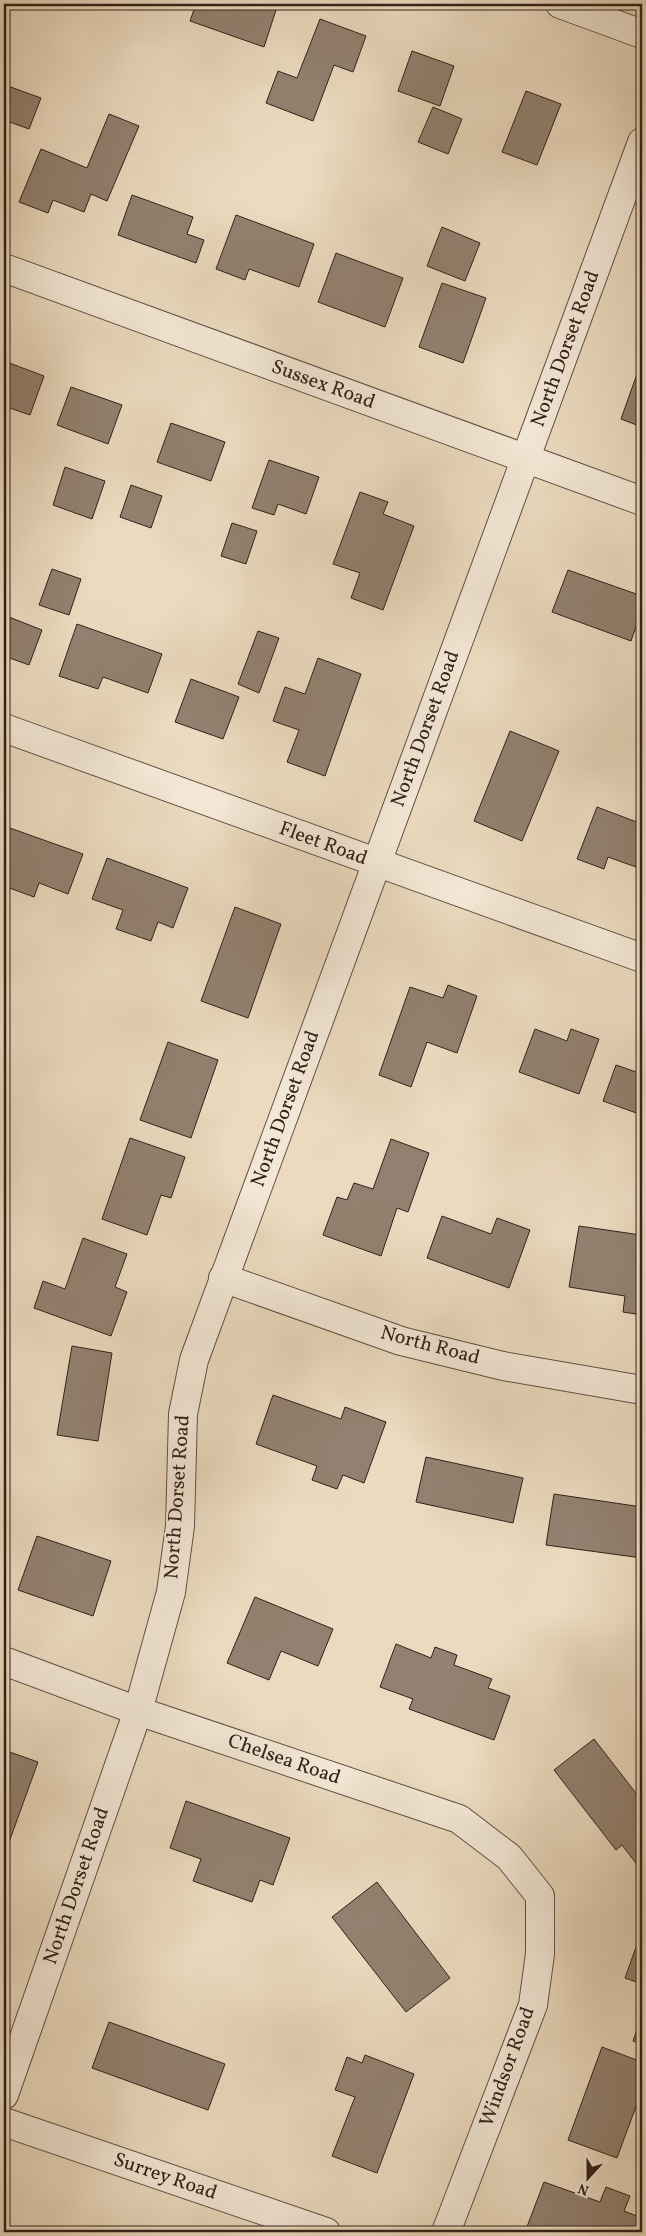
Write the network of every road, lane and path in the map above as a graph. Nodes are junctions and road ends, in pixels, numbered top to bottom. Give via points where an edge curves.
1 (560, 4) edge
2 (642, 34) edge
3 (642, 142) edge
4 (4, 268) edge
5 (525, 459) junction
6 (642, 501) edge
7 (4, 728) edge
8 (377, 863) junction
9 (642, 958) edge
10 (223, 1278) junction
11 (642, 1390) edge
12 (4, 1661) edge
13 (138, 1711) junction
14 (540, 1896) joint
15 (4, 2095) edge
16 (4, 2122) edge
17 (326, 2232) edge
18 (446, 2232) edge

1 - 2 street
3 - 5 street, North Dorset Road
4 - 5 street, Sussex Road
5 - 6 street, Sussex Road
5 - 8 street, North Dorset Road
7 - 8 street, Fleet Road
8 - 9 street, Fleet Road
8 - 10 street, North Dorset Road
10 - 11 street, North Road via 400,1341 503,1366
10 - 13 street, North Dorset Road via 194,1360 183,1414 180,1526 171,1592
12 - 13 street, Chelsea Road
13 - 14 street, Chelsea Road via 459,1819 509,1857
13 - 15 street, North Dorset Road
14 - 18 street, Windsor Road via 540,1954 533,2005
16 - 17 street, Surrey Road

